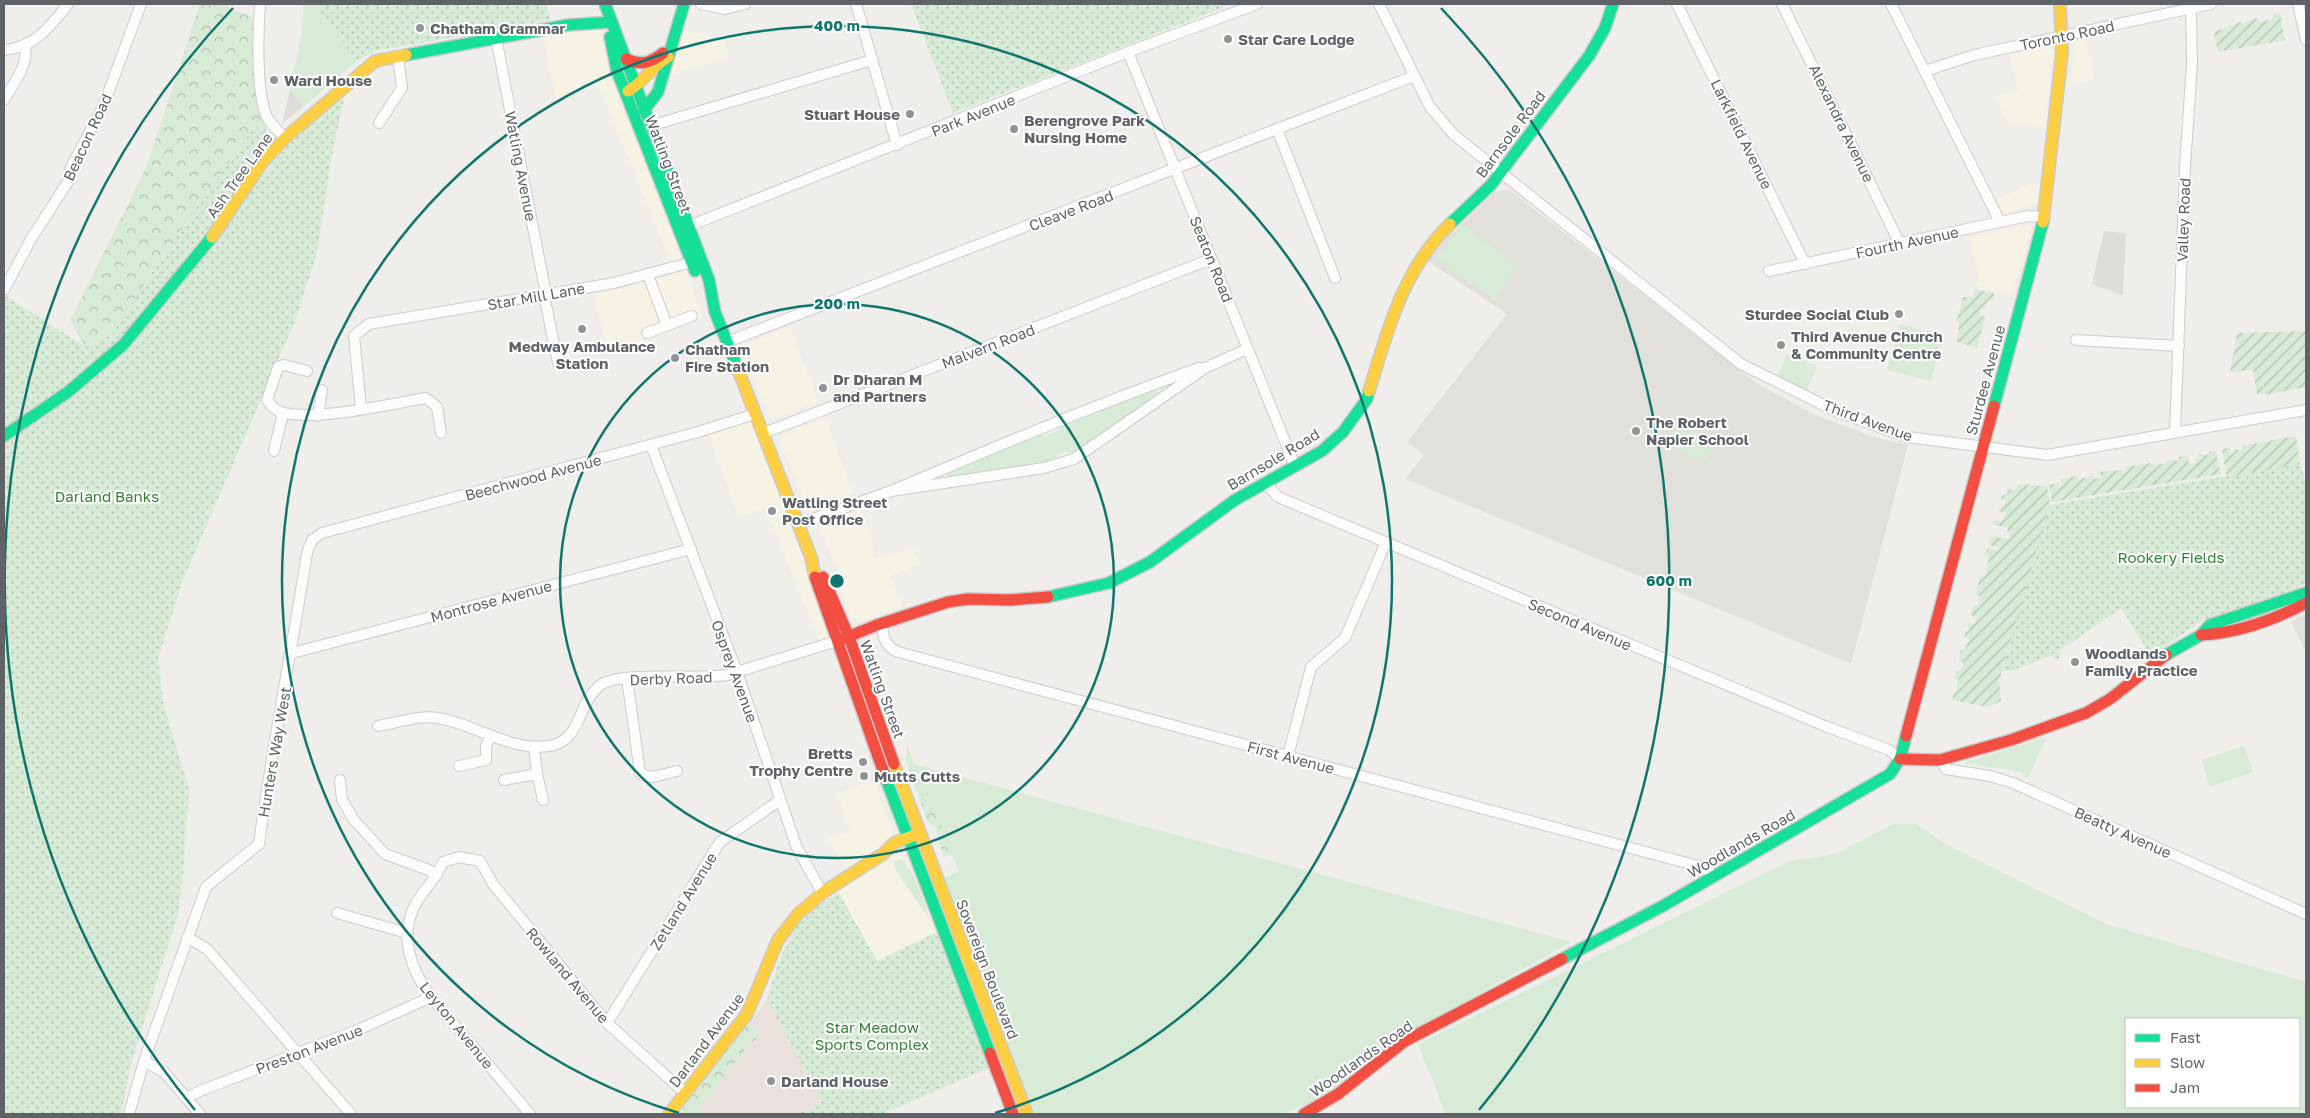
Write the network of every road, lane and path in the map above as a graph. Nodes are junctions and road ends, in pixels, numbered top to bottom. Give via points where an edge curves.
1 (68, 4) edge
2 (141, 4) edge
3 (260, 4) edge
4 (605, 4) edge
5 (684, 4) edge
6 (701, 4) edge
7 (745, 4) edge
8 (856, 4) edge
9 (1257, 4) edge
10 (1379, 4) edge
11 (1613, 4) edge
12 (1677, 4) edge
13 (1782, 4) edge
14 (1891, 4) edge
15 (2060, 4) edge
16 (2211, 4) edge
17 (2298, 4) edge
18 (2192, 8) junction
19 (612, 22) junction
20 (2063, 35) junction
21 (496, 38) junction
22 (2306, 40) edge
23 (25, 46) junction
24 (671, 46) junction
25 (4, 50) edge
26 (1128, 52) junction
27 (398, 56) junction
28 (668, 57) junction
29 (626, 59) junction
30 (872, 60) junction
31 (1925, 71) junction
32 (1414, 76) junction
33 (631, 90) junction
34 (4, 100) edge
35 (644, 110) junction
36 (379, 123) dead end
37 (650, 126) junction
38 (1277, 129) junction
39 (285, 138) junction
40 (897, 145) junction
41 (1176, 168) junction
42 (1502, 172) junction
43 (2044, 217) junction
44 (2000, 222) junction
45 (689, 226) junction
46 (1900, 244) junction
47 (1211, 259) junction
48 (697, 261) junction
49 (1805, 264) junction
50 (1769, 271) dead end
51 (648, 275) junction
52 (1335, 278) dead end
53 (4, 290) edge
54 (545, 294) junction
55 (692, 316) dead end
56 (667, 326) junction
57 (646, 333) dead end
58 (2076, 340) dead end
59 (728, 342) junction
60 (2179, 346) junction
61 (1247, 349) junction
62 (558, 363) dead end
63 (1205, 368) junction
64 (307, 371) dead end
65 (1163, 381) junction
66 (322, 390) dead end
67 (1169, 394) junction
68 (361, 408) junction
69 (2306, 410) edge
70 (283, 413) junction
71 (755, 414) junction
72 (318, 416) junction
73 (2175, 432) junction
74 (442, 433) dead end
75 (764, 433) junction
76 (4, 436) edge
77 (651, 445) junction
78 (1982, 446) junction
79 (274, 451) dead end
80 (1295, 466) junction
81 (937, 471) junction
82 (1264, 483) junction
83 (941, 485) junction
84 (891, 490) junction
85 (799, 524) junction
86 (312, 540) joint
87 (1386, 542) junction
88 (691, 549) junction
89 (811, 557) junction
90 (2306, 593) edge
91 (2306, 603) edge
92 (882, 625) junction
93 (2201, 635) junction
94 (849, 637) junction
95 (837, 641) junction
96 (292, 653) junction
97 (854, 653) junction
98 (737, 672) junction
99 (627, 678) junction
100 (378, 726) dead end
101 (491, 735) junction
102 (534, 747) junction
103 (1288, 756) junction
104 (1900, 759) junction
105 (1940, 760) junction
106 (459, 766) dead end
107 (677, 771) dead end
108 (537, 774) junction
109 (340, 780) dead end
110 (504, 780) dead end
111 (544, 800) dead end
112 (780, 800) junction
113 (923, 837) junction
114 (909, 842) junction
115 (459, 857) joint
116 (437, 875) junction
117 (1714, 876) junction
118 (823, 894) junction
119 (337, 913) dead end
120 (2306, 914) edge
121 (406, 933) junction
122 (187, 937) junction
123 (431, 997) junction
124 (607, 1023) junction
125 (298, 1052) junction
126 (144, 1061) junction
127 (685, 1093) junction
128 (186, 1098) junction
129 (129, 1114) edge
130 (200, 1114) edge
131 (351, 1114) edge
132 (530, 1114) edge
133 (669, 1114) edge
134 (1013, 1114) edge
135 (1027, 1114) edge
136 (1304, 1114) edge

1 - 23 street via 46,31
2 - 53 street, Beacon Road via 103,107 71,167 69,180 31,239
3 - 39 street via 257,36 264,108 269,121
4 - 19 street
5 - 24 street
6 - 7 street via 725,9
8 - 30 street
9 - 26 street, Park Avenue
10 - 32 street, Third Avenue
11 - 42 street, Barnsole Road via 1592,51
12 - 49 street, Larkfield Avenue
13 - 46 street, Alexandra Avenue
14 - 31 street
15 - 20 street, Sturdee Avenue
16 - 18 street, Toronto Road
17 - 22 street
18 - 20 street, Toronto Road
18 - 60 street, Valley Road
19 - 21 street, Ash Tree Lane via 568,25
19 - 29 street
19 - 33 street, Watling Street via 609,36 617,71
20 - 31 street, Toronto Road via 1974,55
20 - 43 street, Sturdee Avenue
21 - 27 street, Ash Tree Lane
21 - 54 street, Watling Avenue
23 - 25 street
23 - 34 street via 24,64
24 - 28 street
24 - 29 street via 649,62 636,64
26 - 40 street, Park Avenue
26 - 41 street, Seaton Road
27 - 36 street via 402,88
27 - 39 street, Ash Tree Lane via 375,61
28 - 33 street via 661,60 644,82
28 - 35 street via 664,79 649,107
29 - 33 street
30 - 37 street
30 - 40 street
31 - 44 street
32 - 38 street, Cleave Road
32 - 42 street, Third Avenue via 1430,108 1445,126
33 - 35 street, Watling Street
33 - 48 street, Watling Street
35 - 37 street, Watling Street
37 - 45 street, Watling Street
38 - 41 street, Cleave Road
38 - 52 street
39 - 76 street, Ash Tree Lane via 262,163 212,237 123,345 68,392
40 - 45 street, Park Avenue
41 - 47 street, Seaton Road
41 - 59 street, Cleave Road
42 - 78 street, Third Avenue via 1741,364 1836,411 1907,437
42 - 80 street, Barnsole Road via 1438,236 1415,268 1396,304 1369,394 1356,415 1322,451
43 - 44 street, Fourth Avenue via 2028,216
43 - 78 street, Sturdee Avenue
44 - 46 street, Fourth Avenue
45 - 48 street, Watling Street
46 - 49 street, Fourth Avenue
47 - 61 street, Seaton Road
47 - 75 street, Malvern Road
48 - 51 street, Star Mill Lane
48 - 59 street, Watling Street via 706,302 715,312
49 - 50 street, Fourth Avenue
51 - 54 street, Star Mill Lane
51 - 56 street
54 - 62 street, Watling Avenue
54 - 68 street, Star Mill Lane via 369,324 354,336
55 - 56 street
56 - 57 street
58 - 60 street
59 - 71 street, Watling Street
60 - 73 street, Valley Road
61 - 63 street
61 - 80 street, Seaton Road
63 - 65 street
63 - 67 street
64 - 70 street via 284,365 278,367 267,400
65 - 67 street
65 - 81 street
66 - 72 street
67 - 83 street via 1074,459 1044,468
68 - 72 street
68 - 74 street via 426,398 436,407
69 - 73 street, Third Avenue
70 - 72 street
70 - 79 street
71 - 75 street, Watling Street
71 - 77 street, Beechwood Avenue
73 - 78 street, Third Avenue via 2047,455
75 - 85 street, Watling Street
77 - 86 street, Beechwood Avenue via 322,533
77 - 88 street, Osprey Avenue
78 - 104 street, Sturdee Avenue
80 - 82 street, Barnsole Road
81 - 83 street
81 - 84 street
82 - 87 street, Second Avenue via 1278,497
82 - 92 street, Barnsole Road via 1222,508 1153,561 1109,583 1055,596 953,601
83 - 84 street
84 - 85 street
85 - 89 street, Watling Street
86 - 96 street, Hunters Way West
87 - 103 street via 1345,638 1311,667
87 - 104 street, Second Avenue via 1889,750
88 - 96 street, Montrose Avenue
88 - 98 street, Osprey Avenue
89 - 94 street, Watling Street via 826,581
89 - 95 street, Watling Street via 816,585
90 - 93 street via 2210,625
91 - 93 street via 2263,621
92 - 94 street, Barnsole Road
92 - 97 street, Barnsole Road
92 - 103 street, First Avenue via 884,638 898,652
93 - 105 street via 2177,647 2110,699 2086,713 2011,740
94 - 95 street, Barnsole Road
94 - 97 street, Watling Street
95 - 98 street, Derby Road
95 - 114 street, Watling Street
96 - 122 street, Hunters Way West via 259,844 206,886
97 - 113 street, Watling Street
98 - 99 street, Derby Road via 712,678
98 - 112 street, Osprey Avenue
99 - 102 street, Derby Road via 604,682 594,690 568,739 550,746
99 - 107 street via 640,773 653,777
100 - 101 street, Derby Road via 439,718
101 - 102 street, Derby Road
101 - 106 street via 486,746 486,760
102 - 108 street
103 - 117 street, First Avenue via 1698,866
104 - 105 street
104 - 117 street, Woodlands Road via 1890,774
105 - 120 street, Beatty Avenue via 1946,769 2014,783
108 - 110 street
108 - 111 street
109 - 116 street via 342,800 354,820 385,854
112 - 118 street, Osprey Avenue via 798,851
112 - 124 street, Zetland Avenue via 720,842
113 - 114 street, Darland Avenue
113 - 135 street, Sovereign Boulevard
114 - 118 street, Darland Avenue via 889,854 883,854
114 - 134 street, Sovereign Boulevard
115 - 116 street, Leyton Avenue via 443,862
115 - 124 street, Rowland Avenue via 480,861 492,884
116 - 121 street, Leyton Avenue via 414,906
117 - 136 street, Woodlands Road via 1405,1041 1338,1094
118 - 127 street, Darland Avenue via 787,927 747,1014
119 - 121 street
121 - 123 street, Leyton Avenue via 413,966
122 - 125 street via 207,949
122 - 126 street, Hunters Way West
123 - 125 street, Preston Avenue
123 - 132 street, Leyton Avenue
124 - 127 street, Rowland Avenue
125 - 128 street, Preston Avenue
125 - 131 street
126 - 128 street via 164,1072
126 - 129 street, Hunters Way West
127 - 133 street, Darland Avenue
128 - 130 street

